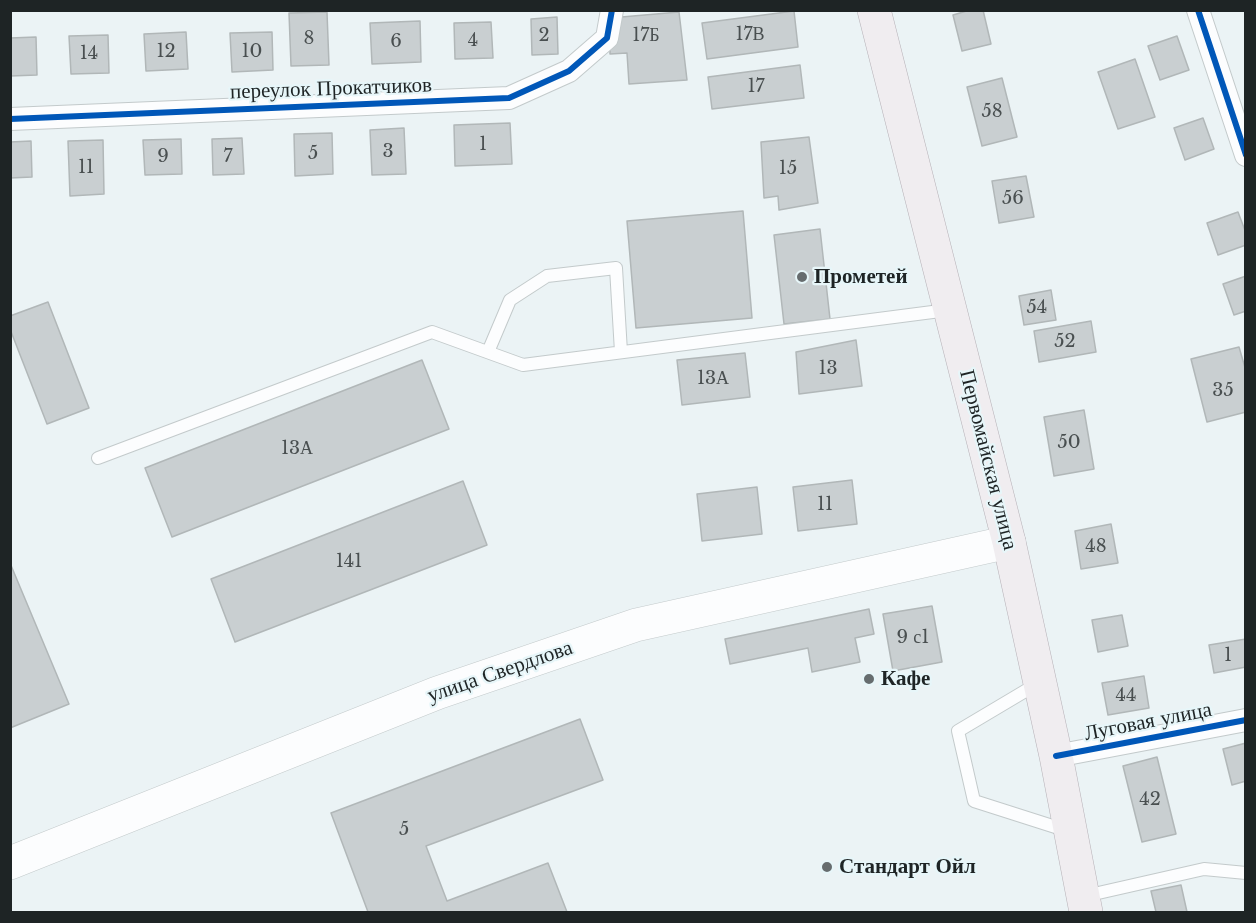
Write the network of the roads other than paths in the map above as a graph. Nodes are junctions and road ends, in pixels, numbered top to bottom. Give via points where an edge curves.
1 (612, 10) edge
2 (874, 10) edge
3 (1198, 10) edge
4 (10, 119) edge
5 (1245, 155) edge
6 (949, 310) junction
7 (488, 352) junction
8 (621, 352) junction
9 (98, 458) dead end
10 (1009, 542) junction
11 (1041, 682) junction
12 (1245, 720) edge
13 (1056, 756) junction
14 (1071, 832) junction
15 (10, 863) edge
16 (1245, 873) edge
17 (1085, 904) edge

1 - 4 street, переулок Прокатчиков via 607,38 570,71 509,98
2 - 6 main road, Первомайская улица
3 - 5 street
6 - 8 lane
6 - 10 main road, Первомайская улица
7 - 8 lane via 524,365
7 - 8 lane via 510,300 547,276 616,268
7 - 9 lane via 432,332
10 - 11 main road, Первомайская улица
10 - 15 main road, улица Свердлова via 636,625 437,693
11 - 13 main road, Первомайская улица
11 - 14 lane via 958,731 974,801
12 - 13 street, Луговая улица
13 - 14 main road, Первомайская улица
14 - 17 main road, Первомайская улица
16 - 17 lane via 1204,869

